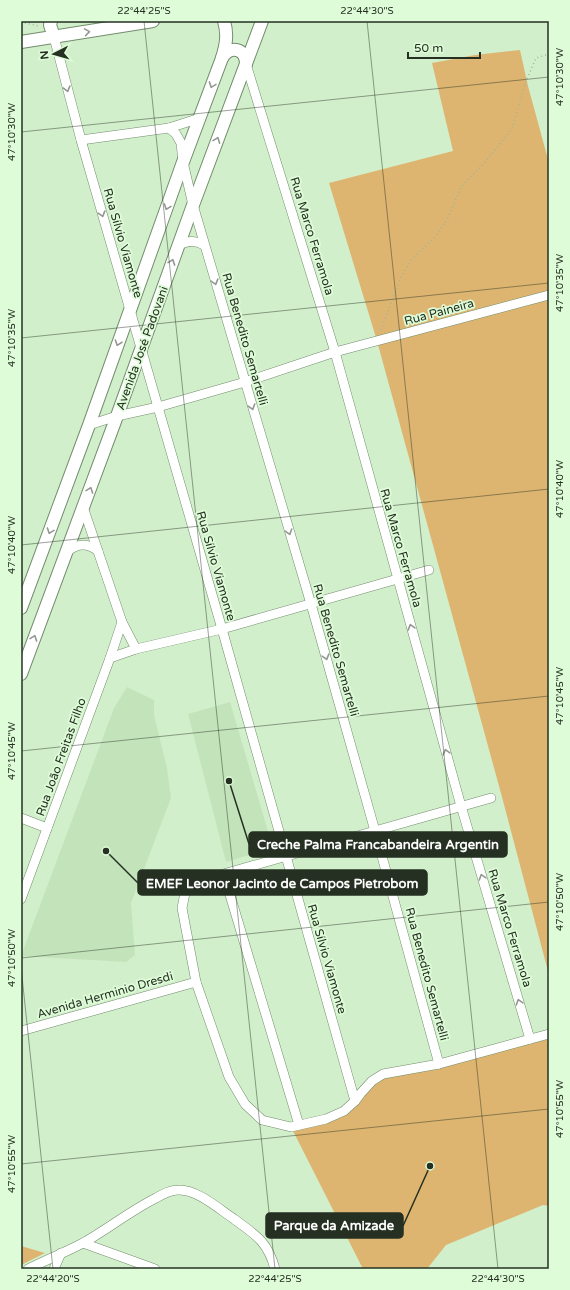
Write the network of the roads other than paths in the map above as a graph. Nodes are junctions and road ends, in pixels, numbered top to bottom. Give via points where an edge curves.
1 (51, 21) edge
2 (153, 21) edge
3 (224, 21) edge
4 (262, 21) edge
5 (54, 37) junction
6 (21, 42) edge
7 (222, 58) junction
8 (246, 64) junction
9 (200, 118) junction
10 (169, 128) junction
11 (81, 140) junction
12 (183, 162) junction
13 (193, 205) junction
14 (204, 245) junction
15 (178, 246) junction
16 (549, 296) edge
17 (130, 309) junction
18 (140, 350) junction
19 (335, 352) junction
20 (245, 382) junction
21 (158, 407) junction
22 (117, 416) junction
23 (89, 425) junction
24 (84, 507) junction
25 (98, 551) junction
26 (67, 552) junction
27 (429, 570) dead end
28 (398, 579) junction
29 (311, 604) junction
30 (21, 605) edge
31 (122, 622) junction
32 (222, 629) junction
33 (136, 649) junction
34 (110, 658) junction
35 (21, 674) edge
36 (491, 798) dead end
37 (461, 806) junction
38 (21, 818) edge
39 (47, 828) junction
40 (375, 831) junction
41 (285, 857) junction
42 (224, 874) junction
43 (21, 899) edge
44 (196, 982) junction
45 (21, 1031) edge
46 (549, 1034) edge
47 (530, 1039) junction
48 (439, 1064) junction
49 (355, 1101) junction
50 (295, 1126) junction
51 (83, 1243) junction
52 (61, 1253) junction
53 (28, 1269) edge
54 (54, 1269) edge
55 (155, 1269) edge
56 (275, 1269) edge

1 - 5 street
5 -> 2 street
3 - 7 street, Avenida José Padovani via 227,32
4 - 8 street, Avenida José Padovani
5 - 6 street
5 -> 11 street, Rua Sílvio Viamonte
7 - 8 street via 226,53 236,50 242,52
7 -> 9 street, Avenida José Padovani
13 -> 8 street, Avenida José Padovani
8 - 19 street, Rua Marco Ferramola
9 - 10 street
9 - 12 street, Avenida José Padovani
10 - 11 street
10 - 12 street, Rua Benedito Semartelli via 181,143
11 -> 17 street, Rua Sílvio Viamonte
12 - 13 street, Rua Benedito Semartelli
12 -> 17 street, Avenida José Padovani
13 - 14 street, Rua Benedito Semartelli
13 - 15 street, Avenida José Padovani
14 - 15 street via 188,241
14 -> 20 street, Rua Benedito Semartelli
18 -> 15 street, Avenida José Padovani
16 - 19 street, Rua Paineira
17 - 18 street, Rua Sílvio Viamonte
17 -> 23 street, Avenida José Padovani
18 - 21 street, Rua Sílvio Viamonte
18 - 22 street, Avenida José Padovani
19 - 20 street, Rua Paineira
19 - 28 street, Rua Marco Ferramola
20 - 21 street, Rua Paineira
20 -> 29 street, Rua Benedito Semartelli
21 - 22 street, Rua Paineira
21 - 32 street, Rua Sílvio Viamonte
22 - 23 street, Rua Paineira
24 -> 22 street, Avenida José Padovani
23 -> 30 street, Avenida José Padovani
24 - 25 street
24 - 26 street, Avenida José Padovani
25 - 26 street via 84,545 75,546
25 - 31 street
35 -> 26 street, Avenida José Padovani
27 - 28 street
28 - 29 street
37 -> 28 street, Rua Marco Ferramola
29 - 32 street
29 -> 40 street, Rua Benedito Semartelli
31 - 33 street
31 - 34 street, Rua João Freitas Filho
32 - 33 street
32 - 41 street, Rua Sílvio Viamonte
33 - 34 street
34 - 39 street, Rua João Freitas Filho
36 - 37 street
37 - 40 street
47 -> 37 street, Rua Marco Ferramola
38 - 39 street
39 - 43 street, Rua João Freitas Filho
40 - 41 street
40 - 48 street, Rua Benedito Semartelli
41 - 42 street
41 - 49 street, Rua Sílvio Viamonte
42 - 44 street via 199,881 190,887 183,900 184,921
42 - 50 street
44 - 45 street, Avenida Herminio Dresdi
44 - 50 street via 229,1077 245,1104 262,1120
46 - 47 street
47 - 48 street
48 - 49 street via 376,1077
49 - 50 street via 344,1111 326,1119
51 - 52 street
51 - 55 street
51 - 56 street via 141,1205 169,1191 190,1191 213,1204 265,1245
52 - 53 street
52 - 54 street

